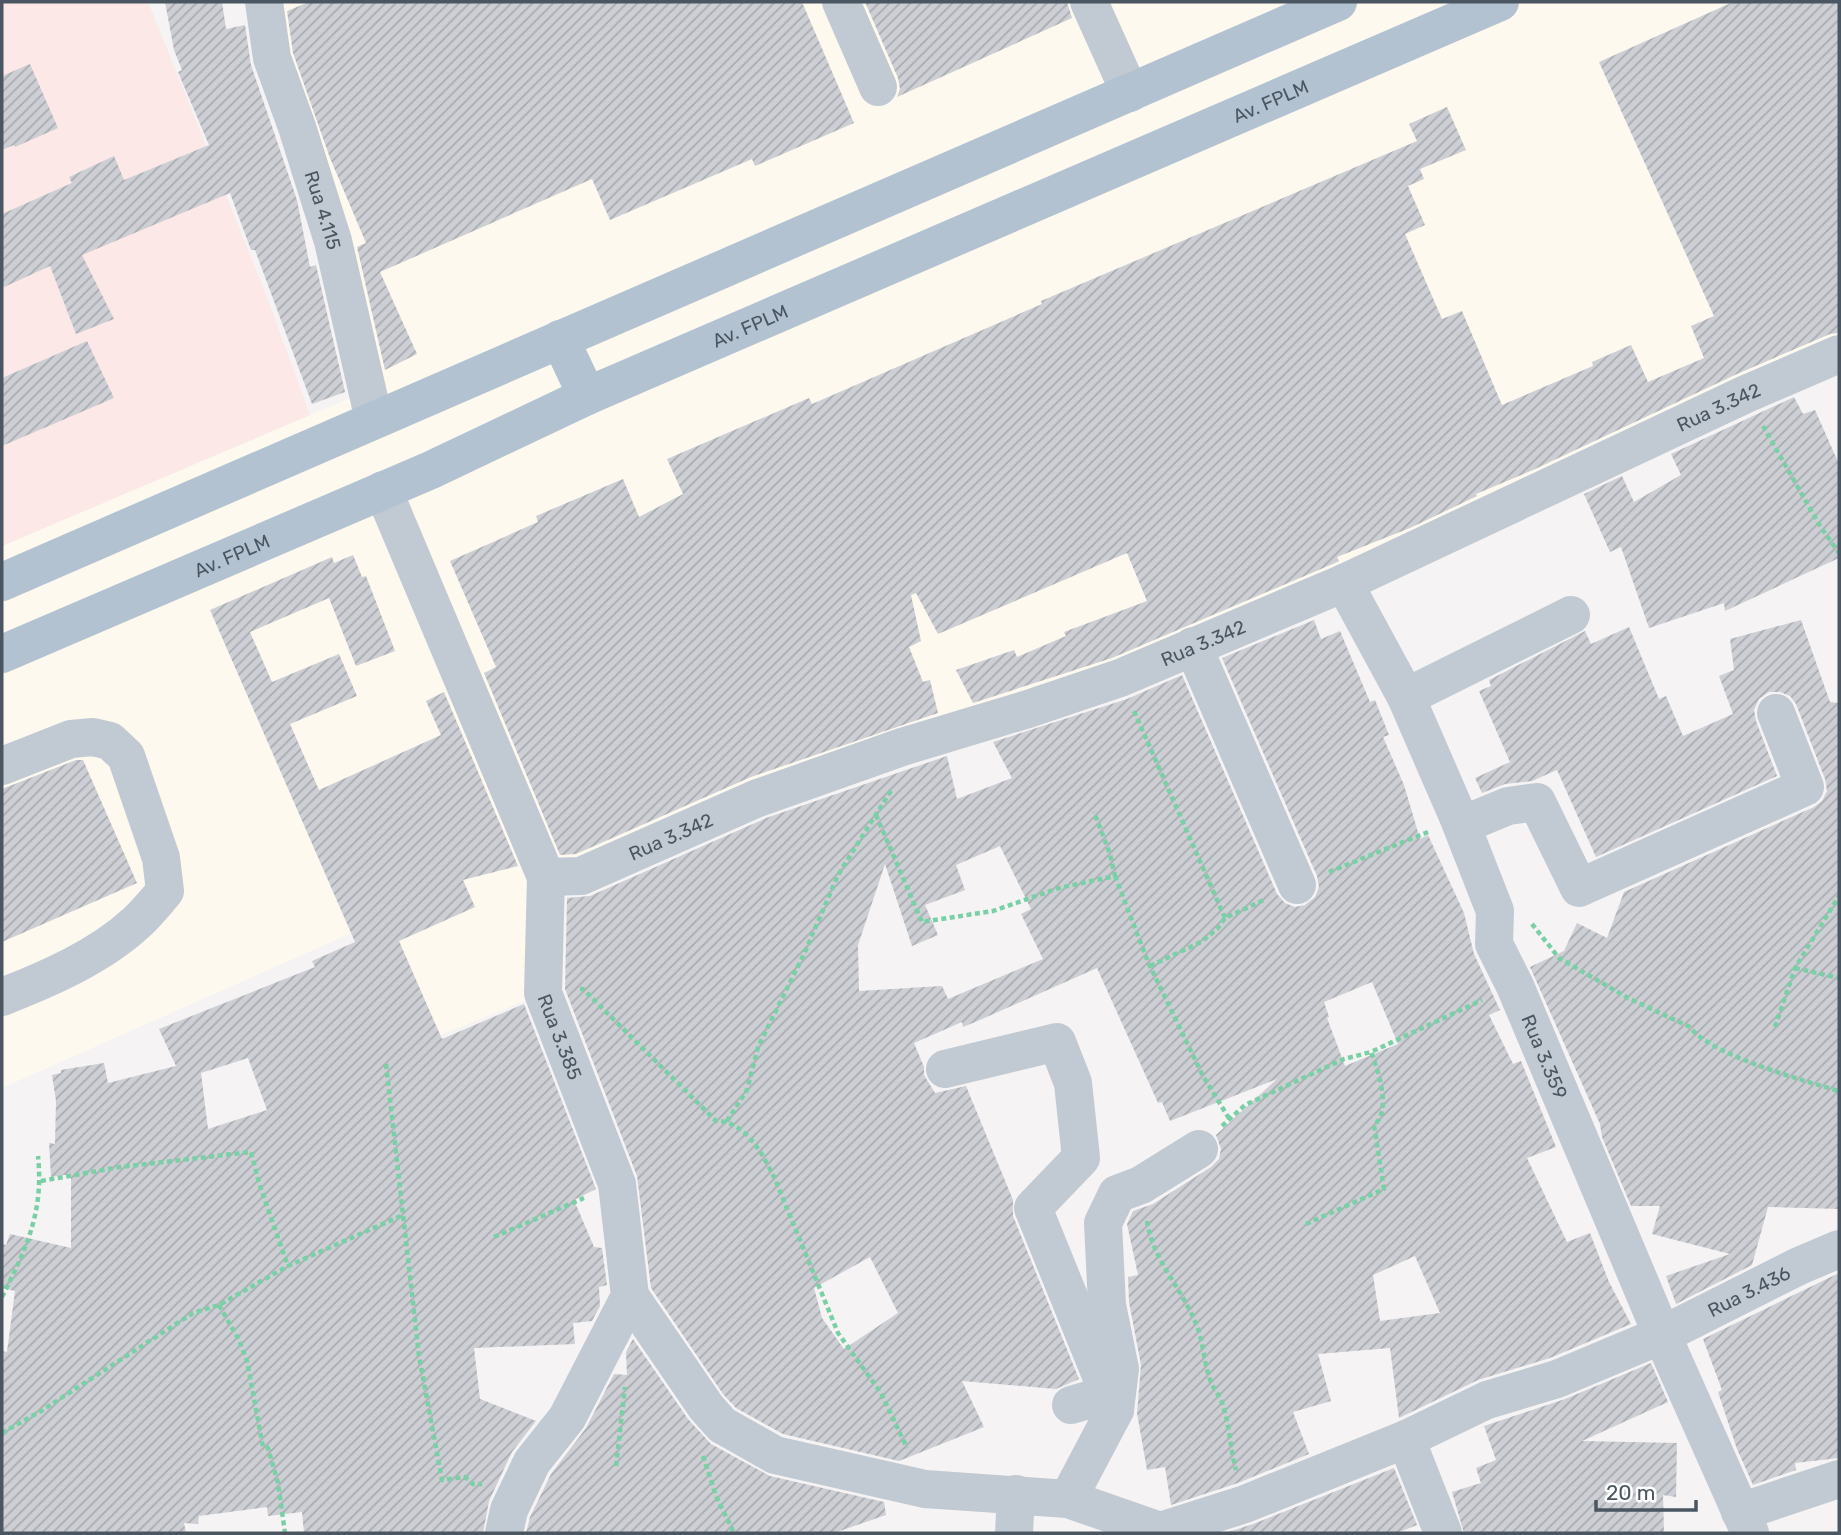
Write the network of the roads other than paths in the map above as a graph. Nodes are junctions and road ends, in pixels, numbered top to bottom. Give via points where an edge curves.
1 (264, 2) edge
2 (841, 2) edge
3 (1089, 2) edge
4 (1338, 2) edge
5 (1500, 2) edge
6 (878, 87) dead end
7 (1130, 93) junction
8 (560, 339) junction
9 (1839, 354) edge
10 (587, 396) junction
11 (373, 420) junction
12 (383, 490) junction
13 (2, 582) edge
14 (1345, 583) junction
15 (1571, 615) dead end
16 (1193, 646) junction
17 (2, 654) edge
18 (1406, 697) junction
19 (1776, 713) dead end
20 (2, 766) edge
21 (1462, 825) junction
22 (546, 877) junction
23 (1297, 885) dead end
24 (2, 997) edge
25 (945, 1069) dead end
26 (1199, 1149) road end
27 (1839, 1249) edge
28 (630, 1296) junction
29 (1661, 1335) junction
30 (1112, 1402) junction
31 (1071, 1405) dead end
32 (1406, 1439) junction
33 (1839, 1479) edge
34 (1016, 1494) junction
35 (1068, 1499) junction
36 (1745, 1523) edge
37 (504, 1533) edge
38 (1014, 1533) edge
39 (1443, 1533) edge

1 - 11 street, Rua 4.115 via 272,58 333,241
2 - 6 street
3 - 7 street
4 - 7 main road
5 - 10 main road, Av. FPLM
7 - 8 main road
8 - 10 main road
8 - 11 main road
9 - 14 street, Rua 3.342
10 - 12 main road, Av. FPLM
11 - 13 main road
12 - 17 main road, Av. FPLM
12 - 22 street, Rua 3.385
14 - 16 street, Rua 3.342
14 - 18 street, Rua 3.359
15 - 18 street
16 - 22 street, Rua 3.342 via 1120,678 758,798 581,876
16 - 23 street
18 - 21 street, Rua 3.359
19 - 21 street via 1805,787 1579,888 1537,802 1508,806
20 - 24 street via 71,738 110,741 126,756 161,858 165,891 136,923 100,950
21 - 29 street, Rua 3.359 via 1495,911 1494,944
22 - 28 street, Rua 3.385 via 543,993 617,1184
25 - 30 street via 1057,1042 1073,1083 1082,1158 1033,1208
26 - 30 street via 1141,1185 1117,1194 1103,1223 1107,1305 1120,1369
27 - 29 street, Rua 3.436
28 - 34 street, Rua 3.436 via 722,1425 775,1455 925,1489
28 - 37 street via 566,1418 532,1462 509,1510
29 - 32 street, Rua 3.436 via 1557,1378 1487,1400
29 - 36 street, Rua 3.359
30 - 31 street
30 - 35 street
32 - 35 street, Rua 3.436 via 1245,1504 1160,1531
32 - 39 street
33 - 36 street
34 - 35 street, Rua 3.436
34 - 38 street

